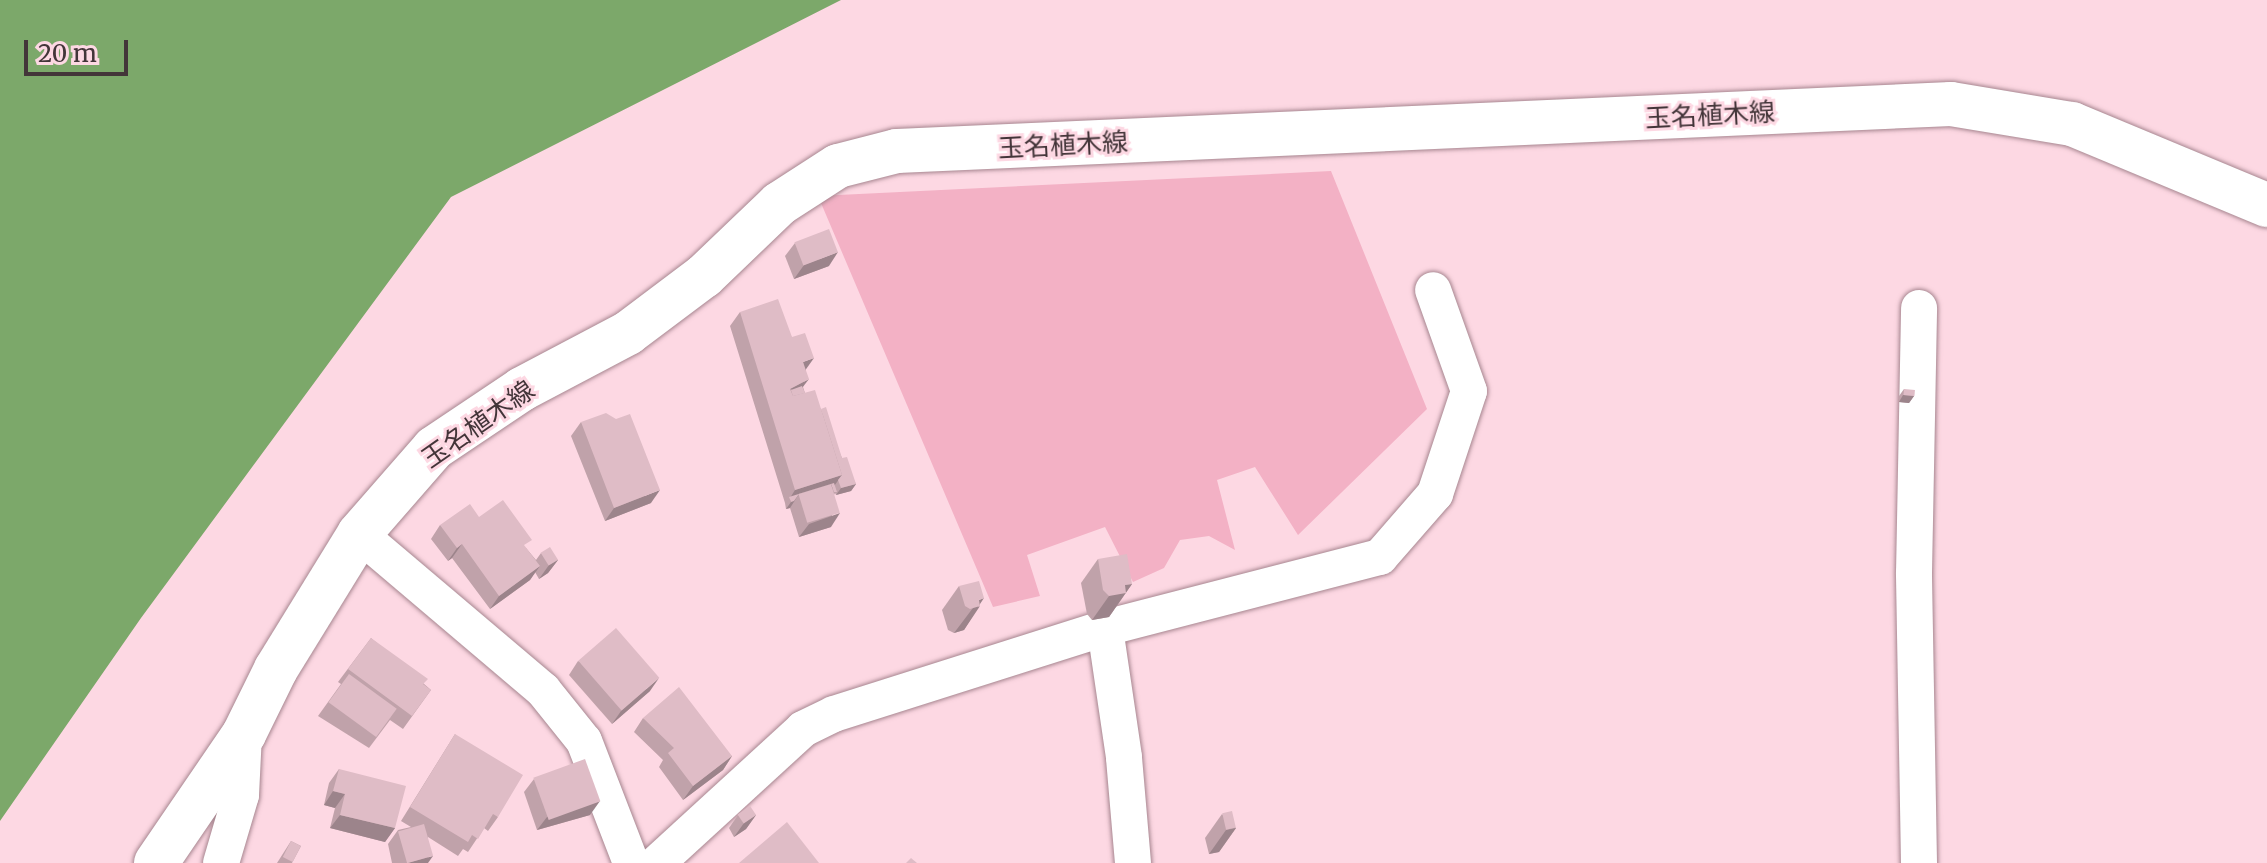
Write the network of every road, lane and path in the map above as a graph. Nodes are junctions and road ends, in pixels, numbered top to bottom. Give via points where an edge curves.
1 (2267, 205) edge
2 (1433, 290) dead end
3 (1919, 308) dead end
4 (359, 534) junction
5 (1105, 628) junction
6 (244, 734) junction
7 (156, 863) edge
8 (221, 863) edge
9 (631, 863) edge
10 (657, 863) edge
11 (1133, 863) edge
12 (1919, 863) edge

1 - 4 main road, 玉名植木線 via 2072,124 1951,104 897,151 838,166 779,204 704,276 628,333 522,389 434,448
2 - 5 street via 1469,391 1435,494 1380,557
3 - 12 street via 1914,573
4 - 6 main road, 玉名植木線 via 276,669
4 - 9 street via 543,690 584,741
5 - 10 street via 834,714 803,729
5 - 11 street
6 - 7 main road, 玉名植木線
6 - 8 street via 241,795

